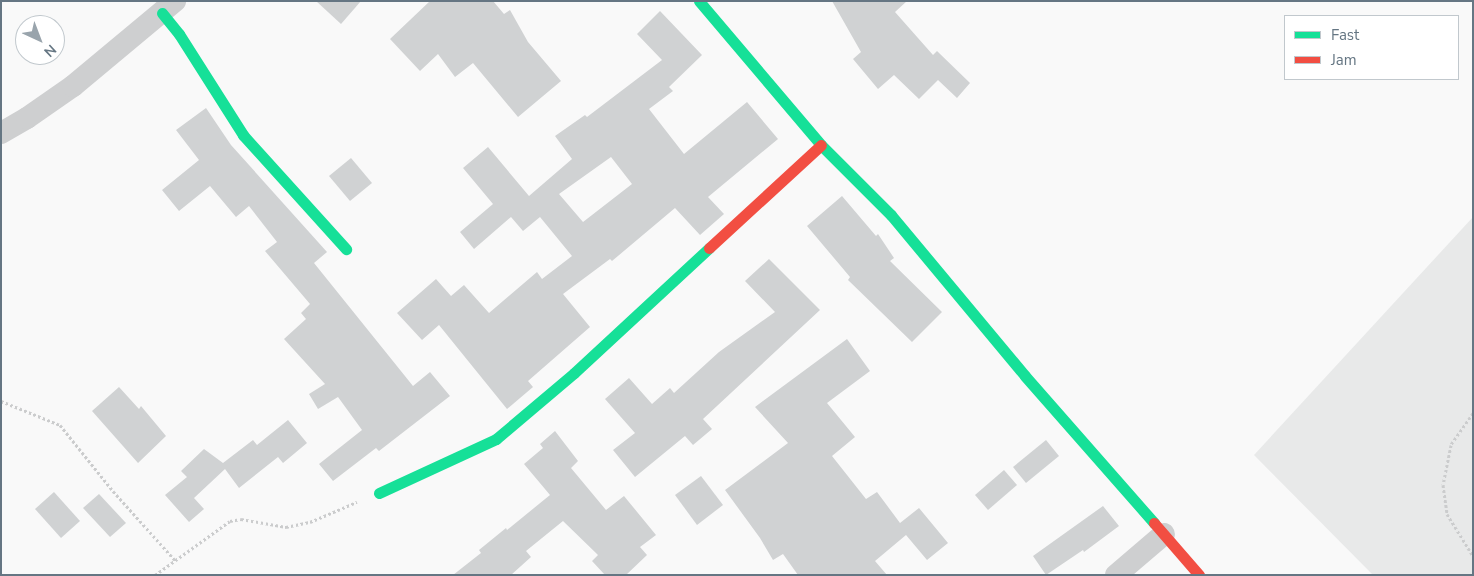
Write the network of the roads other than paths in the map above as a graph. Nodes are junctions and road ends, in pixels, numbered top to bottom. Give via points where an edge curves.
1 (699, 1) edge
2 (168, 7) edge
3 (1, 133) edge
4 (821, 145) junction
5 (346, 249) dead end
6 (379, 493) road end
7 (1164, 534) junction
8 (1116, 575) edge
9 (1199, 575) edge

1 - 4 street
2 - 3 street via 73,86
2 - 5 street via 179,34 243,135
4 - 6 street via 574,373 496,439
4 - 7 street via 891,215 1024,376
7 - 8 street
7 - 9 street

